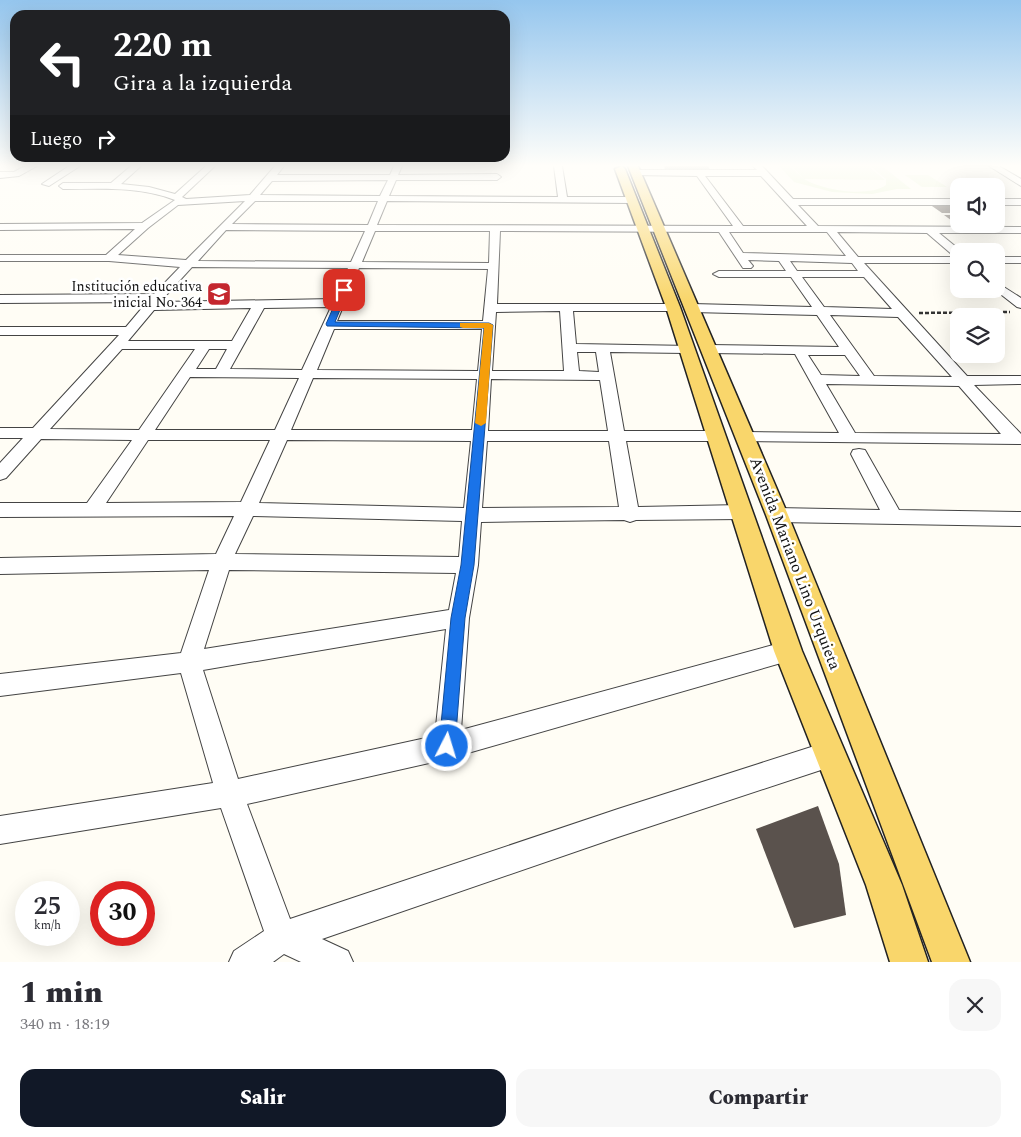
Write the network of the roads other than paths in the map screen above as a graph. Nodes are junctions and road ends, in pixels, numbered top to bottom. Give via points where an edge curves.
1 (163, 211) edge
2 (240, 211) edge
3 (379, 211) edge
4 (639, 211) edge
5 (645, 211) edge
6 (727, 211) edge
7 (799, 211) edge
8 (144, 226) junction
9 (0, 227) edge
10 (223, 227) junction
11 (371, 228) junction
12 (651, 228) junction
13 (495, 229) junction
14 (722, 229) junction
15 (740, 229) junction
16 (815, 229) junction
17 (830, 230) junction
18 (931, 230) junction
19 (1021, 230) edge
20 (950, 247) edge
21 (740, 256) junction
22 (782, 257) junction
23 (0, 258) edge
24 (109, 258) junction
25 (855, 260) junction
26 (950, 260) edge
27 (1005, 260) edge
28 (1021, 260) edge
29 (190, 264) junction
30 (356, 264) junction
31 (494, 266) junction
32 (794, 273) junction
33 (719, 274) dead end
34 (752, 274) junction
35 (866, 274) junction
36 (1005, 295) edge
37 (0, 299) edge
38 (153, 302) junction
39 (339, 304) junction
40 (259, 305) junction
41 (682, 307) junction
42 (566, 308) junction
43 (1017, 308) edge
44 (820, 310) junction
45 (902, 313) junction
46 (489, 317) junction
47 (330, 324) junction
48 (0, 331) edge
49 (128, 331) junction
50 (118, 345) junction
51 (237, 345) junction
52 (205, 346) junction
53 (569, 348) junction
54 (602, 348) junction
55 (698, 349) junction
56 (799, 350) junction
57 (849, 351) junction
58 (186, 372) junction
59 (221, 372) junction
60 (308, 373) junction
61 (484, 374) junction
62 (572, 376) junction
63 (606, 376) junction
64 (816, 380) junction
65 (870, 380) junction
66 (1021, 380) edge
67 (962, 381) junction
68 (0, 433) edge
69 (37, 434) junction
70 (144, 435) junction
71 (281, 435) junction
72 (618, 435) junction
73 (480, 436) junction
74 (717, 436) junction
75 (746, 436) junction
76 (1018, 439) edge
77 (855, 446) junction
78 (0, 474) edge
79 (247, 509) junction
80 (0, 510) edge
81 (92, 510) junction
82 (742, 512) junction
83 (472, 515) junction
84 (630, 515) junction
85 (778, 515) junction
86 (894, 518) junction
87 (1021, 519) edge
88 (222, 562) junction
89 (468, 565) junction
90 (0, 566) edge
91 (458, 618) junction
92 (788, 651) junction
93 (189, 662) junction
94 (0, 685) edge
95 (447, 746) junction
96 (830, 754) junction
97 (229, 794) junction
98 (0, 830) edge
99 (282, 937) junction
100 (245, 962) edge
101 (337, 962) edge
102 (909, 962) edge
103 (951, 962) edge

1 - 8 street
2 - 10 street
3 - 11 street
4 - 12 main road, Avenida Mariano Lino Urquieta
5 - 12 main road, Avenida Mariano Lino Urquieta
6 - 15 street
7 - 16 street
8 - 9 street
8 - 24 street
10 - 11 street
10 - 29 street
11 - 13 street
11 - 30 street
12 - 13 street
12 - 14 street
12 - 41 main road, Avenida Mariano Lino Urquieta
13 - 31 street
14 - 15 street
14 - 21 street
15 - 16 street
16 - 17 street
17 - 18 street
17 - 25 street
18 - 19 street
18 - 20 street
21 - 22 street
21 - 34 street
22 - 25 street
22 - 32 street
23 - 24 street
24 - 29 street
25 - 26 street
25 - 35 street
27 - 28 street
29 - 30 street
29 - 38 street
30 - 31 street
30 - 39 street
31 - 46 street
32 - 34 street
32 - 35 street
32 - 44 street
33 - 34 street
35 - 45 street
36 - 43 street
37 - 38 street
38 - 40 street
38 - 49 street
39 - 40 street
39 - 47 street
40 - 51 street
41 - 42 street
41 - 44 street
41 - 55 main road, Avenida Mariano Lino Urquieta
42 - 46 street
42 - 53 street
44 - 45 street
44 - 57 street
45 - 67 street
46 - 47 street
46 - 61 street
47 - 60 street
48 - 49 street
49 - 50 street
50 - 52 street
50 - 69 street
51 - 52 street
51 - 59 street
52 - 58 street
53 - 54 street
53 - 62 street
54 - 55 street
54 - 63 street
55 - 56 street
55 - 74 main road, Avenida Mariano Lino Urquieta
55 - 75 main road, Avenida Mariano Lino Urquieta
56 - 57 street
56 - 64 street
57 - 65 street
58 - 59 street
58 - 70 street
59 - 60 street
60 - 61 street
60 - 71 street
61 - 62 street
61 - 73 street
62 - 63 street
63 - 72 street
64 - 65 street
64 - 77 street
65 - 67 street
66 - 67 street
67 - 76 street
68 - 69 street
69 - 70 street
69 - 78 street
70 - 71 street
70 - 81 street
71 - 73 street
71 - 79 street
72 - 73 street
72 - 74 street
72 - 84 street
73 - 83 street
74 - 82 main road, Avenida Mariano Lino Urquieta
75 - 77 street
75 - 85 main road, Avenida Mariano Lino Urquieta
76 - 77 street
77 - 86 street
79 - 81 street
79 - 83 street
79 - 88 street
80 - 81 street
82 - 84 street
82 - 92 main road, Avenida Mariano Lino Urquieta
83 - 84 street
83 - 89 street
85 - 86 street
85 - 103 main road, Avenida Mariano Lino Urquieta
86 - 87 street
88 - 89 street
88 - 90 street
88 - 93 street
89 - 91 street
91 - 93 street
91 - 95 street
92 - 95 street
92 - 96 main road, Avenida Mariano Lino Urquieta
93 - 94 street
93 - 97 street
95 - 97 street
96 - 99 street
96 - 102 main road, Avenida Mariano Lino Urquieta via 884,885
97 - 98 street
97 - 99 street
99 - 100 street
99 - 101 street

